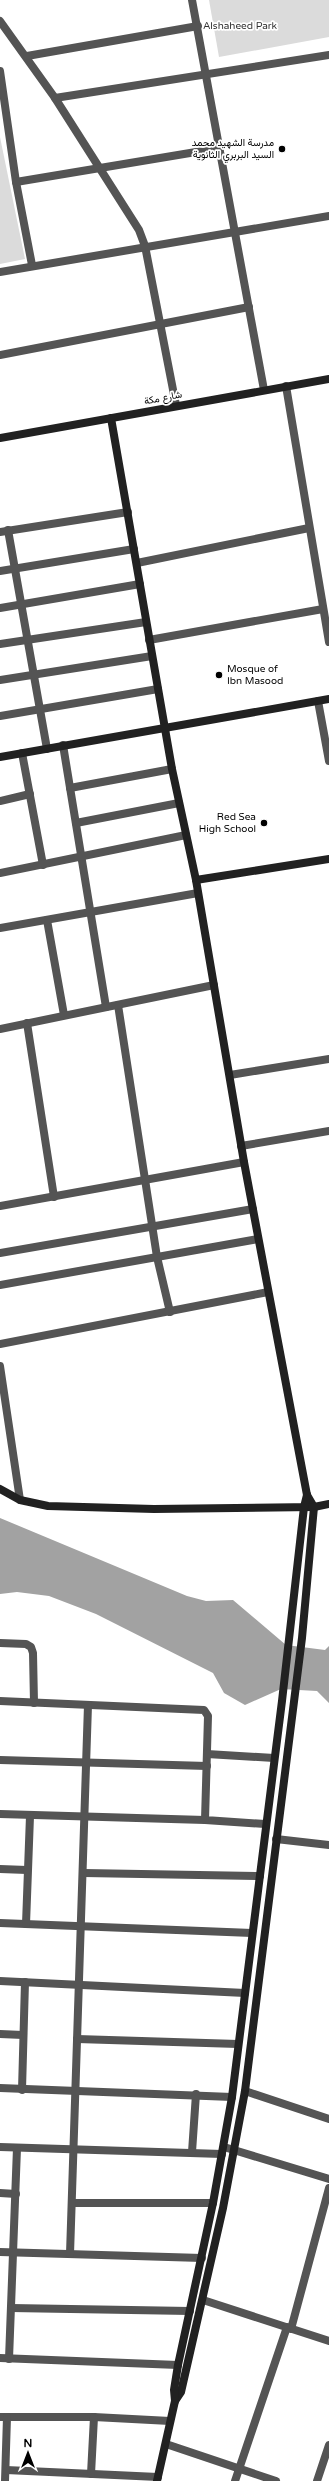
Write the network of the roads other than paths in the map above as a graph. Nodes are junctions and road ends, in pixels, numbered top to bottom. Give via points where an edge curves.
1 (192, 0) edge
2 (0, 21) edge
3 (198, 26) junction
4 (27, 56) junction
5 (329, 56) edge
6 (0, 71) edge
7 (207, 74) junction
8 (55, 98) junction
9 (220, 148) junction
10 (101, 168) junction
11 (16, 182) junction
12 (329, 216) edge
13 (235, 232) junction
14 (145, 246) junction
15 (32, 265) junction
16 (0, 272) edge
17 (249, 307) junction
18 (160, 324) junction
19 (0, 355) edge
20 (329, 379) edge
21 (286, 386) junction
22 (264, 390) junction
23 (176, 405) junction
24 (111, 418) junction
25 (0, 438) edge
26 (128, 512) junction
27 (309, 528) junction
28 (4, 531) edge
29 (134, 549) junction
30 (137, 563) junction
31 (15, 568) junction
32 (0, 571) edge
33 (140, 584) junction
34 (21, 604) junction
35 (0, 608) edge
36 (323, 608) junction
37 (146, 622) junction
38 (28, 639) junction
39 (149, 640) junction
40 (329, 642) edge
41 (0, 644) edge
42 (152, 656) junction
43 (34, 674) junction
44 (0, 680) edge
45 (158, 689) junction
46 (329, 699) edge
47 (318, 702) junction
48 (41, 708) junction
49 (0, 716) edge
50 (165, 730) junction
51 (63, 745) junction
52 (47, 749) junction
53 (22, 753) junction
54 (0, 757) edge
55 (329, 761) edge
56 (172, 769) junction
57 (70, 788) junction
58 (30, 794) junction
59 (0, 801) edge
60 (179, 803) junction
61 (76, 823) junction
62 (186, 835) junction
63 (81, 857) junction
64 (329, 859) edge
65 (43, 865) junction
66 (0, 873) edge
67 (196, 880) junction
68 (198, 893) junction
69 (90, 913) junction
70 (47, 920) junction
71 (0, 928) edge
72 (214, 985) junction
73 (118, 1005) junction
74 (106, 1007) junction
75 (64, 1015) junction
76 (28, 1023) junction
77 (0, 1029) edge
78 (329, 1059) edge
79 (230, 1075) junction
80 (329, 1131) edge
81 (242, 1146) junction
82 (244, 1162) junction
83 (145, 1181) junction
84 (54, 1197) junction
85 (0, 1206) edge
86 (253, 1209) junction
87 (153, 1228) junction
88 (258, 1239) junction
89 (0, 1253) edge
90 (157, 1257) junction
91 (0, 1285) edge
92 (268, 1292) junction
93 (170, 1312) junction
94 (0, 1344) edge
95 (0, 1366) edge
96 (0, 1489) edge
97 (307, 1495) junction
98 (20, 1500) junction
99 (329, 1504) edge
100 (304, 1507) junction
101 (314, 1507) junction
102 (0, 1643) edge
103 (0, 1701) edge
104 (34, 1702) junction
105 (88, 1705) junction
106 (207, 1754) junction
107 (274, 1758) junction
108 (0, 1760) edge
109 (86, 1762) junction
110 (206, 1766) junction
111 (0, 1814) edge
112 (30, 1816) junction
113 (85, 1817) junction
114 (205, 1820) junction
115 (265, 1824) junction
116 (276, 1839) junction
117 (329, 1845) edge
118 (0, 1869) edge
119 (28, 1870) junction
120 (84, 1873) junction
121 (260, 1876) junction
122 (0, 1923) edge
123 (26, 1924) junction
124 (82, 1926) junction
125 (252, 1933) junction
126 (0, 1981) edge
127 (25, 1982) junction
128 (80, 1984) junction
129 (245, 1993) junction
130 (0, 2034) edge
131 (23, 2035) junction
132 (77, 2039) junction
133 (238, 2044) junction
134 (0, 2088) edge
135 (22, 2090) junction
136 (74, 2091) junction
137 (245, 2091) junction
138 (196, 2094) junction
139 (232, 2096) junction
140 (329, 2119) edge
141 (0, 2147) edge
142 (17, 2148) junction
143 (72, 2148) junction
144 (234, 2150) junction
145 (223, 2151) junction
146 (192, 2152) junction
147 (329, 2179) edge
148 (329, 2188) edge
149 (0, 2193) edge
150 (16, 2194) junction
151 (72, 2203) junction
152 (213, 2203) junction
153 (0, 2252) edge
154 (13, 2253) junction
155 (70, 2254) junction
156 (202, 2258) junction
157 (203, 2300) junction
158 (11, 2308) junction
159 (190, 2311) junction
160 (289, 2328) junction
161 (329, 2342) edge
162 (0, 2358) edge
163 (9, 2358) junction
164 (178, 2366) junction
165 (175, 2401) junction
166 (4, 2417) edge
167 (94, 2417) junction
168 (170, 2421) junction
169 (166, 2444) junction
170 (329, 2445) edge
171 (239, 2469) junction
172 (6, 2470) junction
173 (91, 2474) junction
174 (157, 2479) edge
175 (5, 2481) edge
176 (235, 2481) edge
177 (276, 2481) edge
178 (317, 2481) edge

1 - 3 street
2 - 4 street
3 - 4 street
3 - 7 street
4 - 8 street
5 - 7 street
6 - 11 street
7 - 8 street
7 - 9 street
8 - 10 street
9 - 10 street
9 - 13 street
10 - 11 street
10 - 14 street via 131,215
11 - 15 street
12 - 13 street
13 - 14 street
13 - 17 street
14 - 15 street
14 - 18 street
15 - 16 street
17 - 18 street
17 - 22 street
18 - 19 street
18 - 23 street
20 - 21 street, شارع مكة
21 - 22 street, شارع مكة
21 - 27 street
22 - 23 street, شارع مكة
23 - 24 street, شارع مكة
24 - 25 street, شارع مكة
24 - 26 street
26 - 28 street
26 - 29 street
27 - 30 street
27 - 36 street
28 - 31 street
29 - 30 street
29 - 31 street
30 - 33 street
31 - 32 street
31 - 34 street
33 - 34 street
33 - 37 street
34 - 35 street
34 - 38 street
36 - 39 street
36 - 40 street
37 - 38 street
37 - 39 street
38 - 41 street
38 - 43 street
39 - 42 street
42 - 43 street
42 - 45 street
43 - 44 street
43 - 48 street
45 - 48 street
45 - 50 street
46 - 47 street
47 - 50 street
47 - 55 street
48 - 49 street
48 - 52 street
50 - 51 street
50 - 56 street
51 - 52 street
51 - 57 street
52 - 53 street
53 - 54 street
53 - 58 street
56 - 57 street
56 - 60 street
57 - 61 street
58 - 59 street
58 - 65 street
60 - 61 street
60 - 62 street
61 - 63 street
62 - 63 street
62 - 67 street
63 - 65 street
63 - 69 street
64 - 67 street
65 - 66 street
67 - 68 street
68 - 69 street
68 - 72 street
69 - 70 street
69 - 74 street
70 - 71 street
70 - 75 street
72 - 73 street
72 - 79 street
73 - 74 street
73 - 83 street
74 - 75 street
75 - 76 street
76 - 77 street
76 - 84 street
78 - 79 street
79 - 81 street
80 - 81 street
81 - 82 street
82 - 83 street
82 - 86 street
83 - 84 street
83 - 87 street
84 - 85 street
86 - 87 street
86 - 88 street
87 - 89 street
87 - 90 street
88 - 90 street
88 - 92 street
90 - 91 street
90 - 93 street
92 - 93 street
92 - 97 street
93 - 94 street
95 - 98 street
96 - 98 street
97 - 100 street
97 - 101 street
98 - 100 street via 48,1506 125,1509
99 - 101 street
100 - 101 street
100 - 107 street
101 - 116 street via 302,1638
102 - 104 street via 26,1644 31,1647
103 - 104 street
104 - 105 street
105 - 106 street via 204,1710 208,1716
105 - 109 street
106 - 107 street
106 - 110 street
107 - 115 street
108 - 109 street
109 - 110 street
109 - 113 street
110 - 114 street
111 - 112 street
112 - 113 street
112 - 119 street
113 - 114 street
113 - 120 street
114 - 115 street
115 - 121 street
116 - 117 street
116 - 137 street
118 - 119 street
119 - 123 street
120 - 121 street
120 - 124 street
121 - 125 street
122 - 123 street
123 - 124 street
124 - 125 street
124 - 128 street
125 - 129 street
126 - 127 street
127 - 128 street
127 - 131 street
128 - 129 street
128 - 132 street
129 - 133 street
130 - 131 street
131 - 135 street
132 - 133 street
132 - 136 street
133 - 139 street
134 - 135 street
135 - 136 street
136 - 138 street
136 - 143 street
137 - 140 street
137 - 144 street
138 - 139 street
138 - 146 street
139 - 145 street
141 - 142 street
142 - 143 street
142 - 150 street
143 - 146 street
143 - 151 street
144 - 145 street
144 - 147 street
144 - 157 street
145 - 146 street
145 - 152 street
148 - 160 street
149 - 150 street
150 - 154 street
151 - 152 street
151 - 155 street
152 - 156 street
153 - 154 street
154 - 155 street
154 - 158 street
155 - 156 street
156 - 159 street
157 - 160 street
157 - 165 street via 180,2392
158 - 159 street
158 - 163 street
159 - 164 street
160 - 161 street
160 - 171 street
162 - 163 street
163 - 164 street
164 - 165 street
165 - 168 street
166 - 167 street
166 - 172 street
167 - 168 street
167 - 173 street
168 - 169 street
169 - 171 street
169 - 174 street
170 - 178 street
171 - 176 street
171 - 177 street
172 - 173 street
172 - 175 street
173 - 174 street

